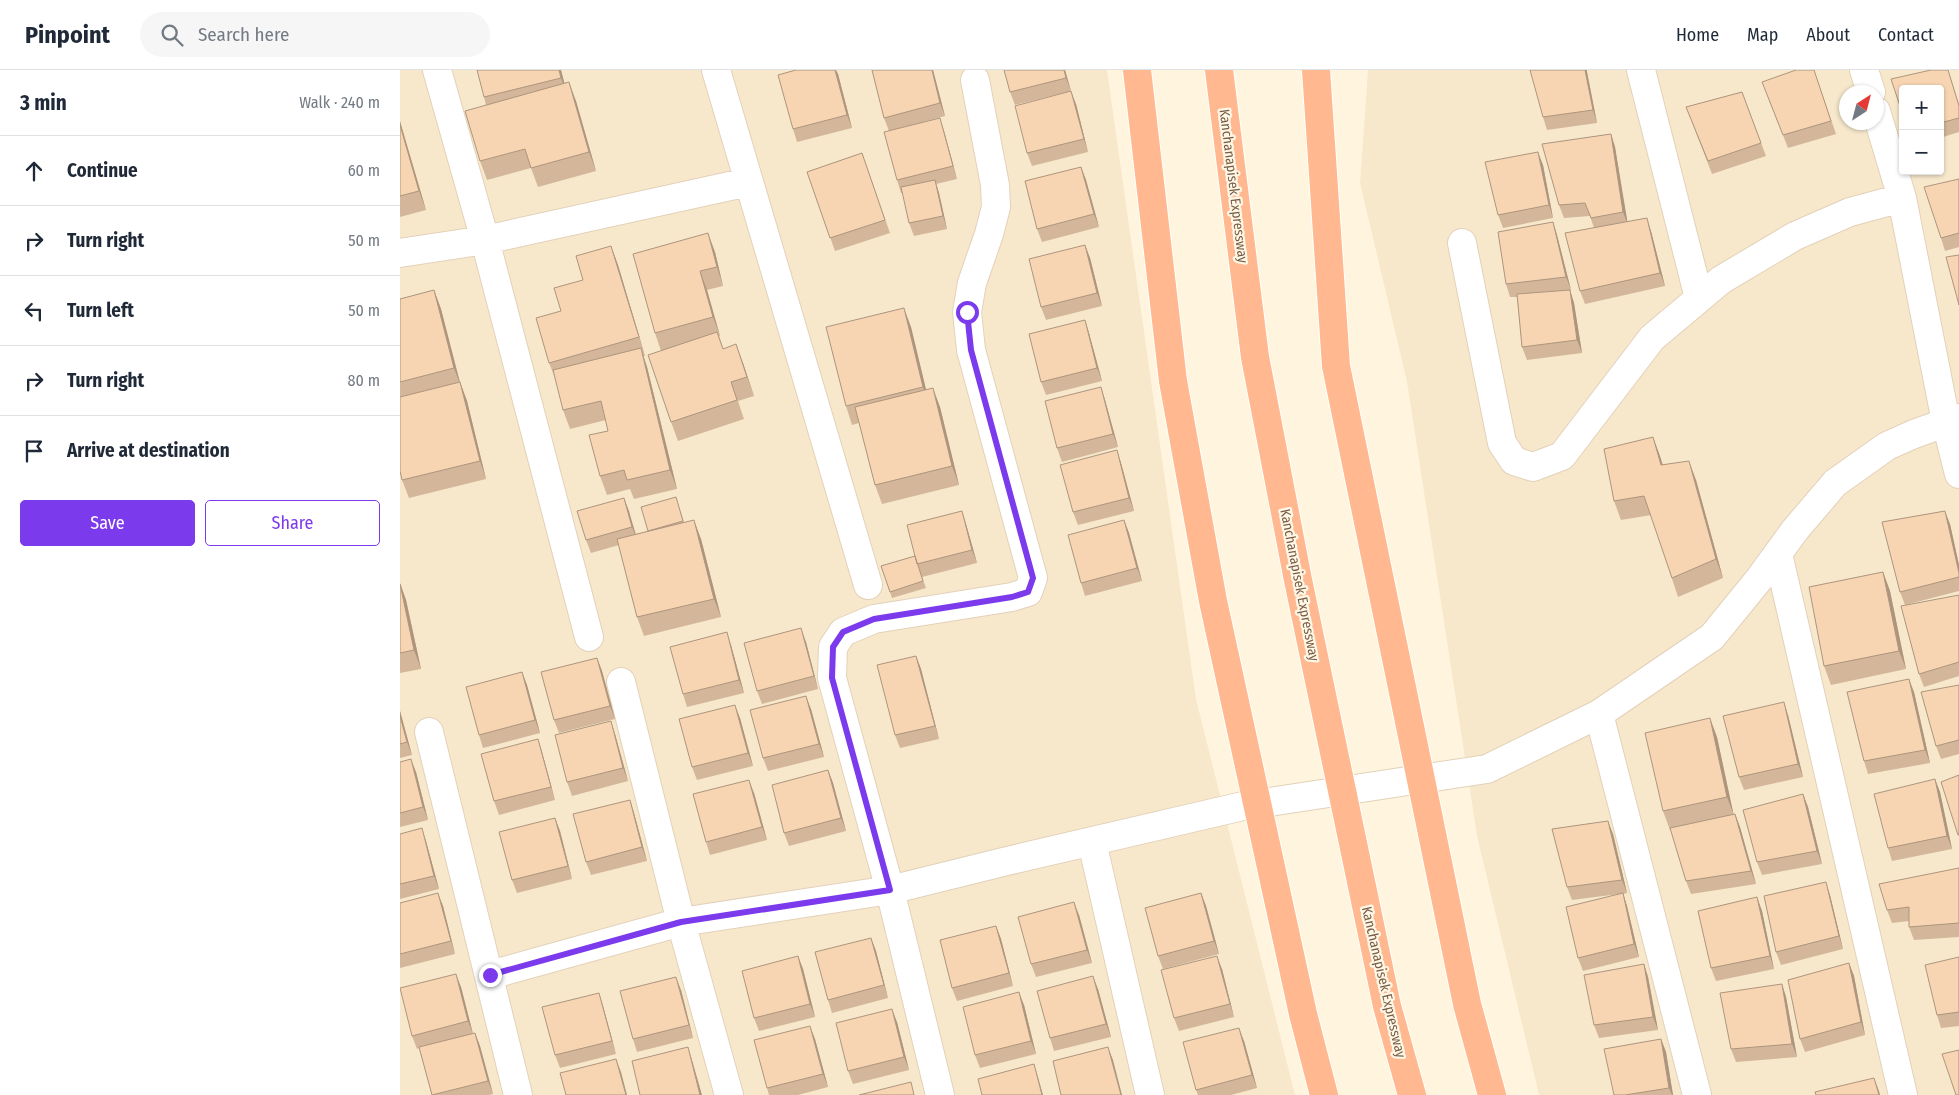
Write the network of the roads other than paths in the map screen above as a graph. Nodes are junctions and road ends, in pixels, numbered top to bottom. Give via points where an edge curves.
1 (437, 70) edge
2 (716, 70) edge
3 (1137, 70) edge
4 (1219, 70) edge
5 (1316, 70) edge
6 (1641, 70) edge
7 (1864, 70) edge
8 (975, 80) dead end
9 (1869, 85) edge
10 (1881, 130) edge
11 (748, 182) junction
12 (1902, 198) junction
13 (485, 240) junction
14 (1462, 243) dead end
15 (400, 253) edge
16 (1699, 298) junction
17 (1952, 420) edge
18 (1959, 474) edge
19 (1778, 554) junction
20 (868, 586) dead end
21 (590, 637) dead end
22 (621, 682) dead end
23 (1599, 714) junction
24 (429, 732) dead end
25 (1092, 842) junction
26 (890, 890) junction
27 (681, 922) junction
28 (490, 975) junction
29 (518, 1095) edge
30 (729, 1095) edge
31 (940, 1095) edge
32 (1150, 1095) edge
33 (1324, 1095) edge
34 (1412, 1095) edge
35 (1492, 1095) edge
36 (1697, 1095) edge
37 (1903, 1095) edge

1 - 13 street
2 - 11 street
3 - 33 highway, bridge via 1174,381 1213,601 1303,1014
4 - 34 highway, Kanchanapisek Expressway, bridge via 1255,358 1387,1006
5 - 35 highway, bridge via 1336,366 1467,1004
6 - 16 street
7 - 9 street
8 - 26 street via 995,185 996,207 972,283 967,312 971,350 1033,578 1028,592 1012,597 874,619 843,632 833,647 832,678
10 - 12 street
11 - 13 street
11 - 20 street
12 - 16 street via 1850,212 1795,236 1721,280
12 - 17 street
13 - 15 street
13 - 21 street
14 - 16 street via 1502,443 1514,461 1534,467 1562,456 1652,338
17 - 18 street
17 - 19 street via 1887,446 1835,483
19 - 23 street via 1712,637
19 - 37 street
22 - 27 street
23 - 25 street via 1488,769 1242,806
23 - 36 street
24 - 28 street
25 - 26 street
25 - 32 street
26 - 27 street
26 - 31 street
27 - 28 street
27 - 30 street
28 - 29 street

